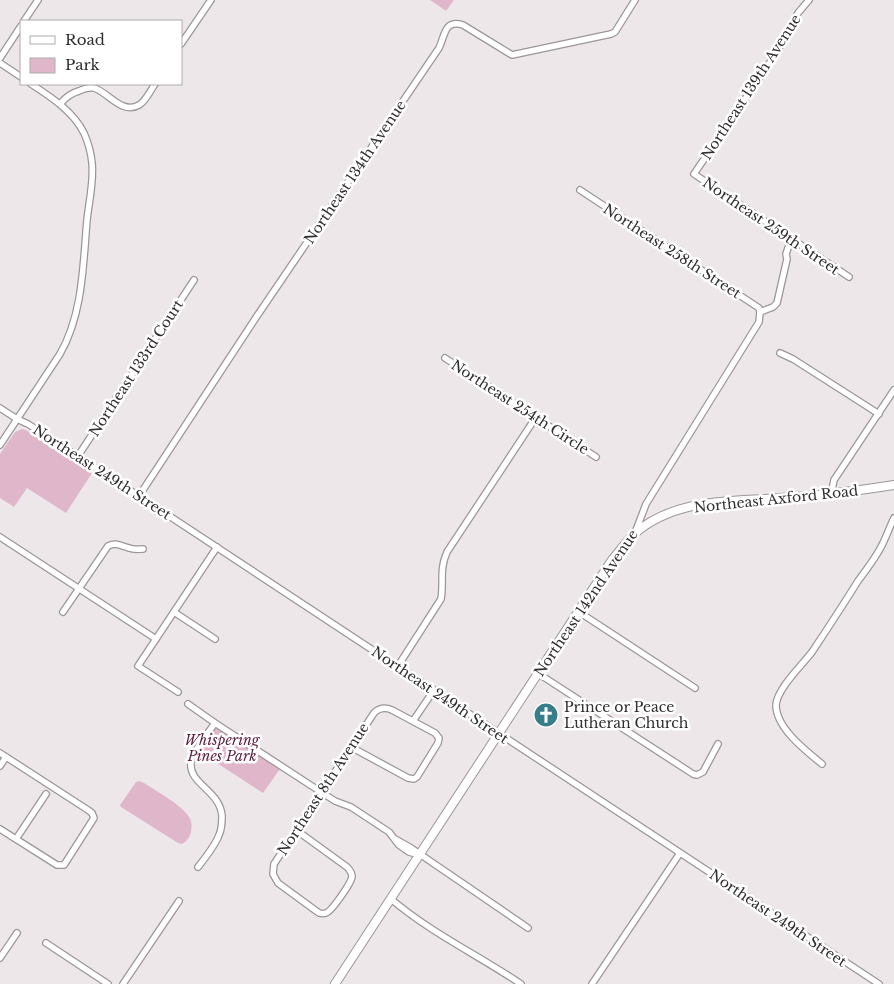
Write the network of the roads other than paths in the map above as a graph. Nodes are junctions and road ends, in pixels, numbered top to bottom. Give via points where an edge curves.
1 (38, 0) edge
2 (211, 0) edge
3 (635, 0) edge
4 (809, 0) edge
5 (25, 20) edge
6 (20, 28) edge
7 (182, 43) edge
8 (0, 58) edge
9 (0, 63) edge
10 (20, 76) edge
11 (32, 85) edge
12 (154, 85) edge
13 (60, 104) junction
14 (694, 174) joint
15 (580, 190) dead end
16 (791, 239) junction
17 (849, 277) dead end
18 (194, 280) dead end
19 (760, 312) junction
20 (780, 353) dead end
21 (445, 358) dead end
22 (894, 390) edge
23 (0, 408) edge
24 (879, 414) junction
25 (536, 417) junction
26 (17, 419) junction
27 (0, 445) edge
28 (78, 456) junction
29 (596, 457) dead end
30 (894, 485) edge
31 (831, 495) junction
32 (139, 496) junction
33 (894, 518) edge
34 (634, 534) junction
35 (0, 537) edge
36 (216, 547) junction
37 (143, 549) dead end
38 (79, 588) junction
39 (63, 612) dead end
40 (174, 612) junction
41 (579, 612) junction
42 (156, 639) junction
43 (215, 639) dead end
44 (398, 666) junction
45 (539, 674) junction
46 (695, 688) dead end
47 (434, 690) junction
48 (178, 692) dead end
49 (188, 704) dead end
50 (413, 721) junction
51 (215, 723) junction
52 (499, 733) junction
53 (718, 744) dead end
54 (351, 747) junction
55 (3, 755) edge
56 (822, 764) dead end
57 (0, 766) edge
58 (321, 792) junction
59 (46, 794) dead end
60 (0, 829) edge
61 (296, 830) junction
62 (16, 839) junction
63 (680, 852) junction
64 (420, 855) junction
65 (198, 867) dead end
66 (391, 899) junction
67 (179, 901) dead end
68 (528, 928) dead end
69 (17, 933) dead end
70 (46, 943) dead end
71 (0, 958) edge
72 (108, 984) edge
73 (124, 984) edge
74 (335, 984) edge
75 (521, 984) edge
76 (592, 984) edge
77 (879, 984) edge

1 - 5 street
2 - 7 street
3 - 32 street, Northeast 134th Avenue via 611,34 512,55 463,24 456,23 447,28 439,48 256,316
4 - 14 street, Northeast 139th Avenue
6 - 8 street
9 - 10 street
11 - 13 street
12 - 13 street via 141,104 134,107 121,105 90,88 73,93
13 - 26 street via 84,133 90,153 92,174 80,290 68,340
14 - 16 street, Northeast 259th Street
15 - 19 street, Northeast 258th Street
16 - 17 street, Northeast 259th Street
16 - 19 street, Northeast 142nd Avenue via 777,302
18 - 28 street, Northeast 133rd Court
19 - 34 street, Northeast 142nd Avenue via 759,322 646,504
20 - 24 street
21 - 25 street, Northeast 254th Circle
22 - 24 street
23 - 26 street, Northeast 249th Street
24 - 31 street via 834,480
25 - 29 street, Northeast 254th Circle
25 - 44 street via 447,552 442,570 442,598
26 - 27 street
26 - 28 street, Northeast 249th Street
28 - 32 street, Northeast 249th Street
30 - 31 main road, Northeast Axford Road
31 - 34 main road, Northeast Axford Road via 703,503 658,518
32 - 36 street, Northeast 249th Street
33 - 56 street via 883,544 777,700 777,714 786,730
34 - 41 main road, Northeast 142nd Avenue via 612,560
35 - 38 street
36 - 40 street
36 - 44 street, Northeast 249th Street
37 - 38 street via 110,545
38 - 39 street
38 - 42 street
40 - 42 street
40 - 43 street
41 - 45 main road, Northeast 142nd Avenue
41 - 46 street
42 - 48 street via 138,666
44 - 47 street, Northeast 249th Street
45 - 52 main road, Northeast 142nd Avenue
45 - 53 street via 693,774 703,772
47 - 50 street
47 - 52 street, Northeast 249th Street
49 - 51 street
50 - 54 street, Northeast 8th Avenue via 388,708 380,708
50 - 54 street via 438,736 438,743 414,779
51 - 58 street
51 - 65 street via 190,764 194,777 216,799 221,811 219,836
52 - 63 street, Northeast 249th Street
52 - 64 main road, Northeast 142nd Avenue
54 - 58 street, Northeast 8th Avenue
55 - 57 street
55 - 62 street via 88,810 94,818 64,865 57,865
58 - 61 street, Northeast 8th Avenue
58 - 64 street via 351,807
59 - 62 street
60 - 62 street
61 - 61 street, Northeast 8th Avenue via 274,864 273,874 278,883 325,914 351,881 351,872 348,866
63 - 76 street
63 - 77 street, Northeast 249th Street
64 - 66 main road, Northeast 142nd Avenue
64 - 68 street
66 - 74 main road, Northeast 142nd Avenue
66 - 75 street via 438,933
67 - 73 street
69 - 71 street
70 - 72 street

